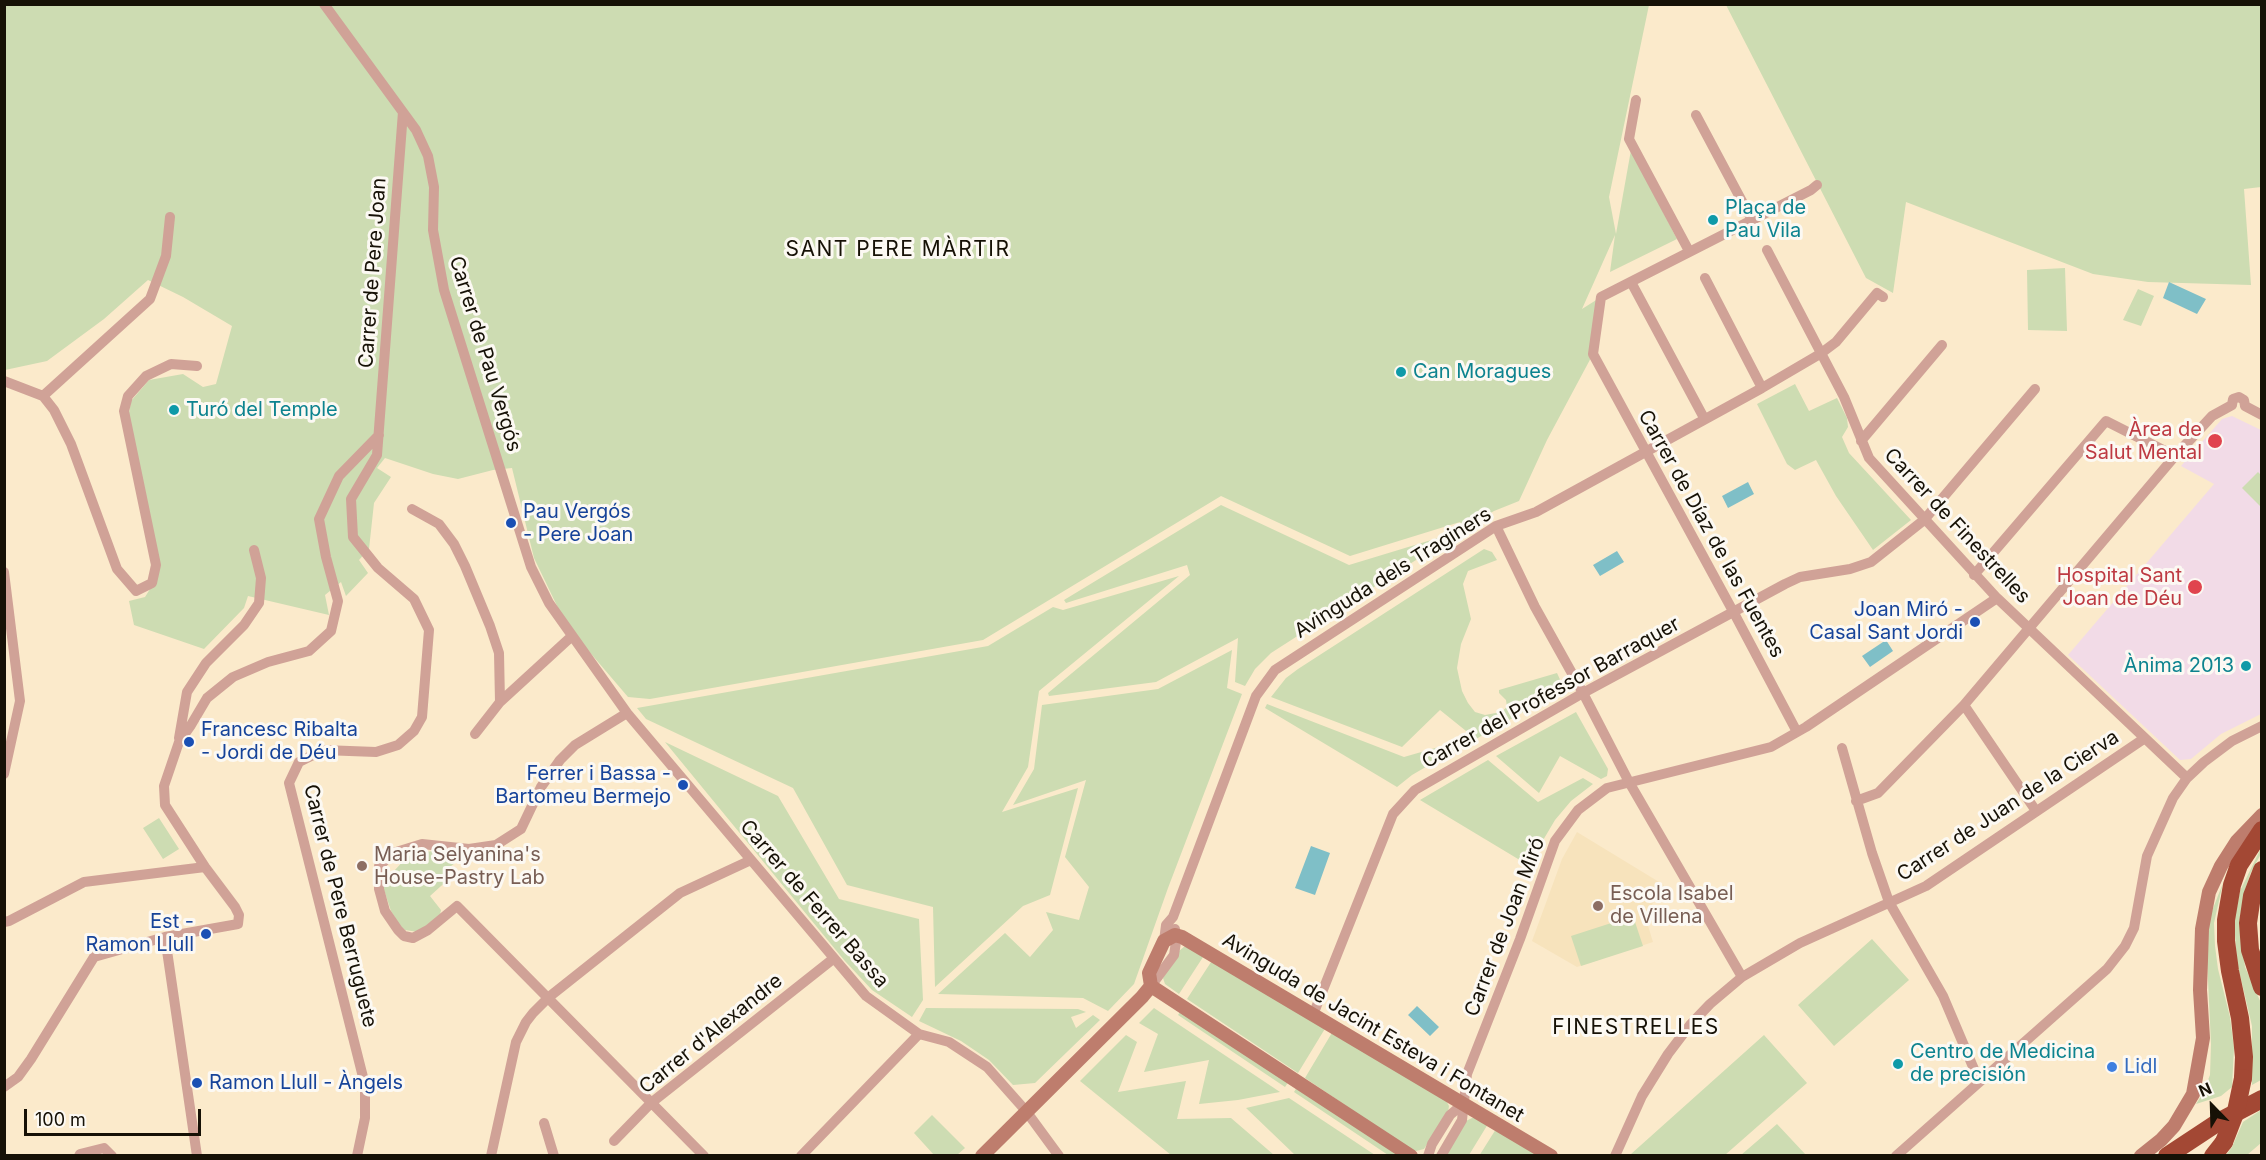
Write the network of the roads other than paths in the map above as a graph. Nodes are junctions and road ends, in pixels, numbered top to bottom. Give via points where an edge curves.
1 (324, 4) edge
2 (1636, 100) dead end
3 (403, 112) junction
4 (1696, 115) dead end
5 (1817, 185) dead end
6 (170, 218) dead end
7 (1752, 220) junction
8 (1767, 250) dead end
9 (1689, 251) junction
10 (1705, 279) dead end
11 (1631, 282) junction
12 (1876, 292) dead end
13 (1942, 345) dead end
14 (1820, 354) junction
15 (197, 366) dead end
16 (4, 381) edge
17 (1762, 388) junction
18 (2035, 388) dead end
19 (43, 396) junction
20 (2262, 414) edge
21 (1704, 418) junction
22 (379, 435) junction
23 (1861, 441) junction
24 (1644, 451) junction
25 (2175, 456) junction
26 (412, 509) dead end
27 (1924, 520) junction
28 (1496, 526) junction
29 (254, 550) dead end
30 (4, 572) edge
31 (1974, 575) junction
32 (1997, 598) junction
33 (1734, 612) junction
34 (2029, 628) junction
35 (572, 636) junction
36 (1583, 693) junction
37 (500, 702) junction
38 (1964, 705) junction
39 (627, 713) junction
40 (2262, 726) edge
41 (1797, 732) junction
42 (475, 734) dead end
43 (2145, 738) junction
44 (179, 742) junction
45 (1842, 748) dead end
46 (4, 774) edge
47 (2187, 778) junction
48 (1629, 782) junction
49 (1857, 801) junction
50 (2036, 811) junction
51 (2262, 815) edge
52 (2262, 830) edge
53 (751, 860) junction
54 (205, 867) junction
55 (2262, 870) edge
56 (1889, 902) junction
57 (4, 922) edge
58 (165, 937) junction
59 (1170, 938) junction
60 (833, 959) junction
61 (1742, 977) junction
62 (1151, 986) junction
63 (2262, 987) edge
64 (549, 997) junction
65 (1313, 1015) junction
66 (919, 1034) junction
67 (1979, 1081) junction
68 (4, 1087) edge
69 (2262, 1099) edge
70 (1464, 1103) junction
71 (651, 1104) junction
72 (1026, 1111) junction
73 (2220, 1121) junction
74 (544, 1123) dead end
75 (614, 1141) dead end
76 (2219, 1149) edge
77 (79, 1155) edge
78 (112, 1155) edge
79 (197, 1155) edge
80 (357, 1155) edge
81 (491, 1155) edge
82 (554, 1155) edge
83 (704, 1155) edge
84 (801, 1155) edge
85 (982, 1155) edge
86 (1059, 1155) edge
87 (1411, 1155) edge
88 (1428, 1155) edge
89 (1441, 1155) edge
90 (1551, 1155) edge
91 (1615, 1155) edge
92 (1896, 1155) edge
93 (2142, 1155) edge
94 (2167, 1155) edge
95 (2179, 1155) edge

1 - 3 street, Carrer de Pau Vergós
2 - 9 street via 1629,139
3 - 22 street, Carrer de Pere Joan
3 - 35 street, Carrer de Pau Vergós via 428,156 434,187 432,230 444,290 531,567
4 - 7 street
5 - 7 street
6 - 19 street via 166,256 150,299
7 - 9 street
8 - 14 street, Carrer de Finestrelles
9 - 11 street
10 - 17 street
11 - 21 street
11 - 24 street, Carrer de Díaz de las Fuentes via 1601,297 1593,354
12 - 14 street, Avinguda dels Traginers via 1836,342
13 - 23 street
14 - 17 street, Avinguda dels Traginers
14 - 23 street, Carrer de Finestrelles via 1844,397
15 - 19 street via 171,364 146,376 128,396 124,411 156,565 152,583 136,591 117,569 71,444
16 - 19 street
17 - 21 street, Avinguda dels Traginers
18 - 27 street, Carrer del Professor Barraquer
20 - 25 street via 2245,406 2238,411 2232,405 2212,416
21 - 24 street, Avinguda dels Traginers
22 - 44 street via 339,476 319,519 338,601 331,631 309,651 233,677 207,698
22 - 80 street, Carrer de Pere Berruguete via 377,455 351,498 353,537 378,568 414,598 429,630 422,717 414,731 398,745 376,752 323,750 299,762 289,783 365,1085 365,1118
23 - 27 street, Carrer de Finestrelles via 1869,458
24 - 28 street, Avinguda dels Traginers via 1536,512
24 - 33 street, Carrer de Díaz de las Fuentes
25 - 31 street via 2106,421
25 - 34 street
26 - 37 street via 439,524 465,566 498,653
27 - 31 street, Carrer de Finestrelles
27 - 33 street, Carrer del Professor Barraquer via 1871,562 1800,577
28 - 36 street
28 - 59 street, Avinguda dels Traginers via 1295,656 1265,682 1256,696 1173,917
29 - 44 street via 261,578 259,603 244,625 206,663 187,692
30 - 46 street via 20,701
31 - 32 street, Carrer de Finestrelles
32 - 34 street, Carrer de Finestrelles
32 - 41 street, Carrer de Joan Miró
33 - 36 street, Carrer del Professor Barraquer
33 - 41 street, Carrer de Díaz de las Fuentes
34 - 38 street
34 - 43 street, Carrer de Finestrelles
35 - 37 street
35 - 39 street, Carrer de Pau Vergós
36 - 48 street
36 - 65 street, Carrer del Professor Barraquer via 1426,782 1402,802 1382,840
37 - 42 street
38 - 49 street via 1878,794
38 - 50 street
39 - 53 street, Carrer de Ferrer Bassa
39 - 64 street via 575,745 560,760 541,787 521,829 496,845 469,849 422,844 393,853 379,866 379,889 385,911 404,936 413,939 457,906
40 - 47 street via 2232,741
41 - 48 street, Carrer de Joan Miró via 1771,747
43 - 47 street, Carrer de Finestrelles
43 - 50 street, Carrer de Juan de la Cierva
44 - 54 street via 164,786 165,806
45 - 49 street
47 - 67 street via 2165,813 2147,856 2134,928 2125,946 2107,969
48 - 61 street
48 - 70 street, Carrer de Joan Miró via 1607,788 1578,810 1555,842 1467,1074
49 - 56 street
50 - 56 street, Carrer de Juan de la Cierva via 1926,886
51 - 93 street via 2237,842 2210,892 2202,929 2203,1038 2193,1094 2174,1126
52 - 76 highway, bridge via 2239,865 2226,920 2244,1057 2236,1111
53 - 60 street, Carrer de Ferrer Bassa
53 - 64 street via 680,893
54 - 57 street via 84,882
54 - 58 street via 235,907 238,924
55 - 63 highway via 2252,896 2248,937
56 - 61 street, Carrer de Juan de la Cierva via 1800,943
56 - 67 street via 1942,996
58 - 68 street via 94,957 31,1059 18,1077
58 - 79 street
59 - 62 street via 1149,973
59 - 65 street, Avinguda de Jacint Esteva i Fontanet via 1182,937
60 - 66 street, Carrer de Ferrer Bassa via 866,996
60 - 71 street, Carrer d'Alexandre
61 - 91 street via 1690,1024 1668,1054 1642,1096
62 - 72 street
62 - 87 street
64 - 71 street
64 - 81 street via 526,1022 516,1041
65 - 70 street, Avinguda de Jacint Esteva i Fontanet
66 - 72 street, Carrer de Ferrer Bassa via 949,1042 987,1067
66 - 84 street
67 - 92 street
69 - 73 highway
70 - 88 street via 1450,1115
70 - 89 street, Carrer de Joan Miró via 1461,1120
70 - 90 street, Avinguda de Jacint Esteva i Fontanet
71 - 75 street, Carrer d'Alexandre
71 - 83 street
72 - 85 street
72 - 86 street, Carrer de Ferrer Bassa
73 - 94 highway
73 - 95 highway
74 - 82 street
77 - 78 street via 104,1148

